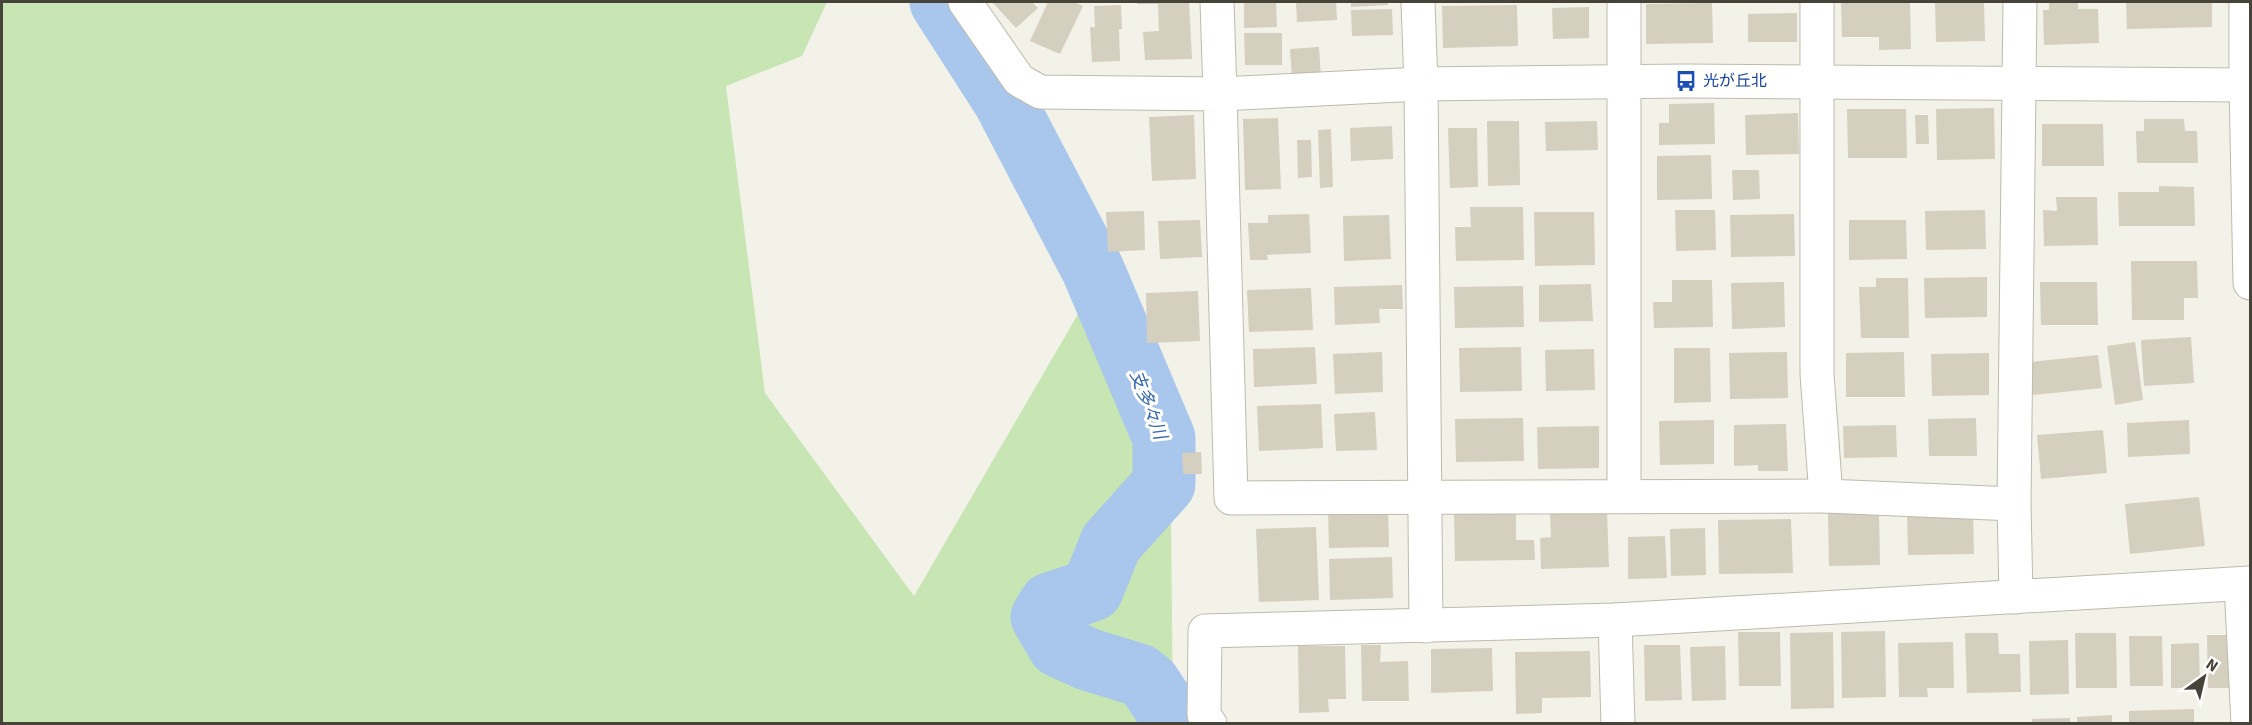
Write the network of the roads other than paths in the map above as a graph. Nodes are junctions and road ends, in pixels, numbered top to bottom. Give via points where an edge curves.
1 (965, 2) edge
2 (1217, 2) edge
3 (1418, 2) edge
4 (1624, 2) edge
5 (1817, 2) edge
6 (2020, 2) edge
7 (2246, 2) edge
8 (2248, 36) edge
9 (1623, 82) junction
10 (2019, 82) junction
11 (1817, 83) junction
12 (1421, 84) junction
13 (2246, 85) junction
14 (1220, 94) junction
15 (2250, 230) edge
16 (2250, 283) edge
17 (1624, 496) junction
18 (1826, 496) junction
19 (1425, 497) junction
20 (2014, 504) junction
21 (2246, 583) edge
22 (2016, 597) junction
23 (1615, 620) junction
24 (1426, 626) junction
25 (1210, 723) edge
26 (1618, 723) edge
27 (2248, 723) edge

1 - 14 street via 1019,80 1041,93
2 - 14 street
3 - 12 street
4 - 9 street
5 - 11 street
6 - 10 street
7 - 8 street
8 - 13 street
9 - 11 street
9 - 12 street
9 - 17 street
10 - 11 street
10 - 13 street
10 - 20 street
11 - 18 street via 1817,374
12 - 14 street
12 - 19 street
13 - 15 street
14 - 19 street via 1231,498
15 - 16 street
17 - 18 street
17 - 19 street
18 - 20 street
19 - 24 street
20 - 22 street
21 - 22 street
21 - 27 street
22 - 23 street
23 - 24 street
23 - 26 street
24 - 25 street via 1205,631 1204,715

